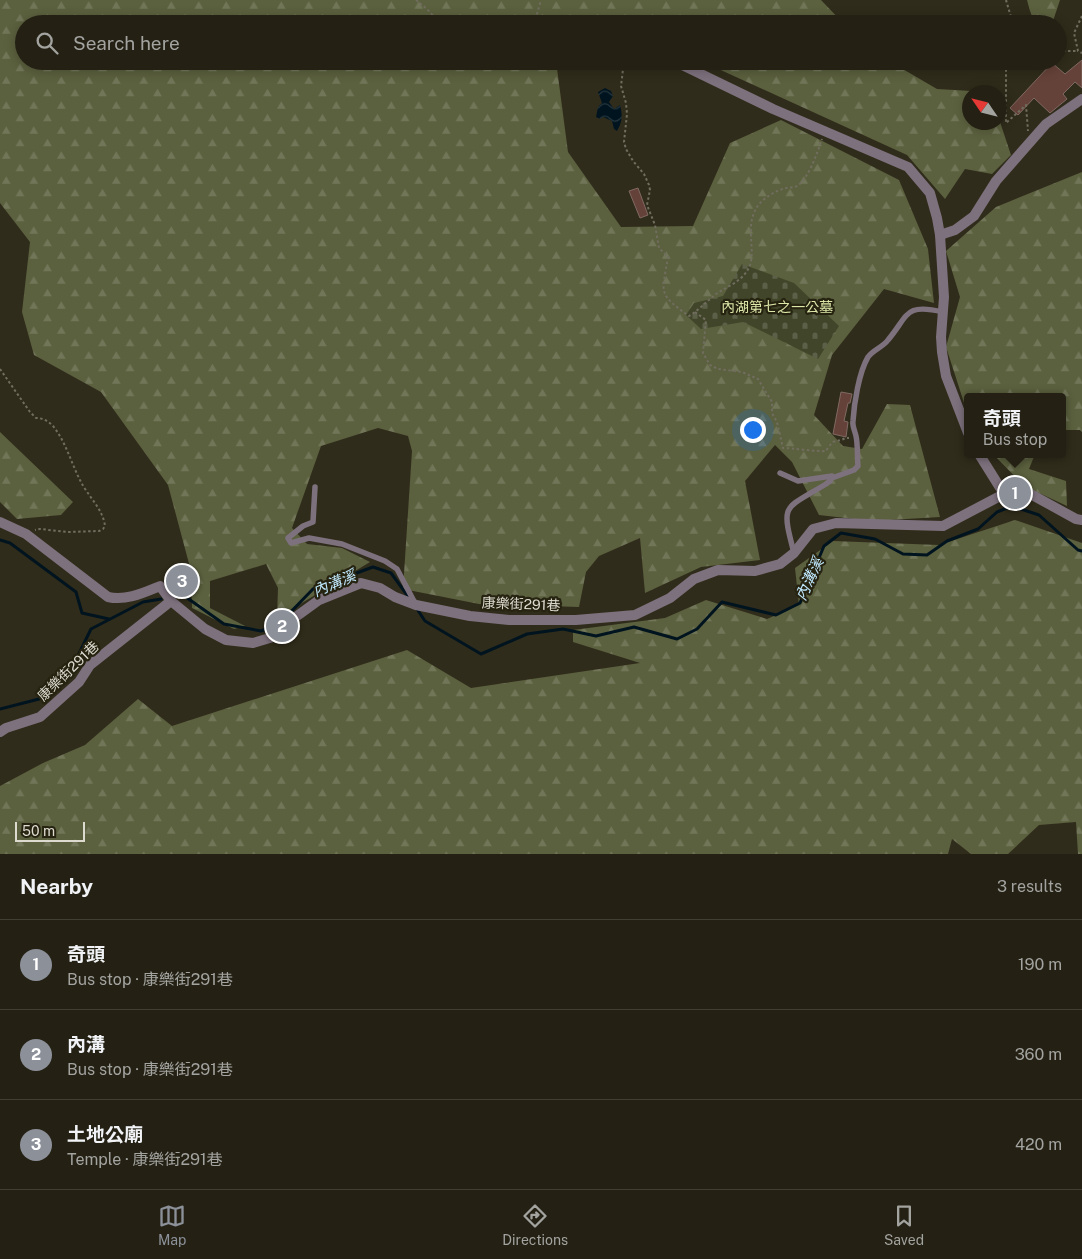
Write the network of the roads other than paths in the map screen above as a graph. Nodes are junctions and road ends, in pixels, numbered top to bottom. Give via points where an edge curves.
1 (693, 70) edge
2 (1082, 99) edge
3 (940, 235) junction
4 (943, 312) junction
5 (964, 423) edge
6 (982, 458) edge
7 (780, 472) dead end
8 (832, 478) junction
9 (315, 487) dead end
10 (1004, 494) junction
11 (1082, 520) edge
12 (0, 522) edge
13 (794, 553) junction
14 (171, 601) junction
15 (416, 605) junction
16 (0, 732) edge

1 - 3 street via 773,109 908,167 930,193
2 - 3 street via 1046,124 996,181 974,216 955,230
3 - 4 street
4 - 5 street via 941,337 946,376
4 - 8 lane via 924,308 910,313 868,358 858,388 852,423 858,466
6 - 10 street
7 - 8 lane via 798,481 831,475
8 - 13 lane via 793,504 787,512 786,524
9 - 15 lane via 313,522 288,538 290,543 309,538 342,544 385,561 397,569
10 - 11 street, 康樂街291巷 via 1025,492
10 - 13 street, 康樂街291巷 via 943,526 836,523 813,529
12 - 14 street via 26,534 108,597 135,596 160,586
13 - 15 street, 康樂街291巷 via 780,564 755,572 718,570 694,579 670,598 635,615 576,620 509,620
14 - 15 street, 康樂街291巷 via 206,629 226,640 253,643 273,637 318,600 361,583
14 - 16 street, 康樂街291巷 via 90,665 79,682 40,717

